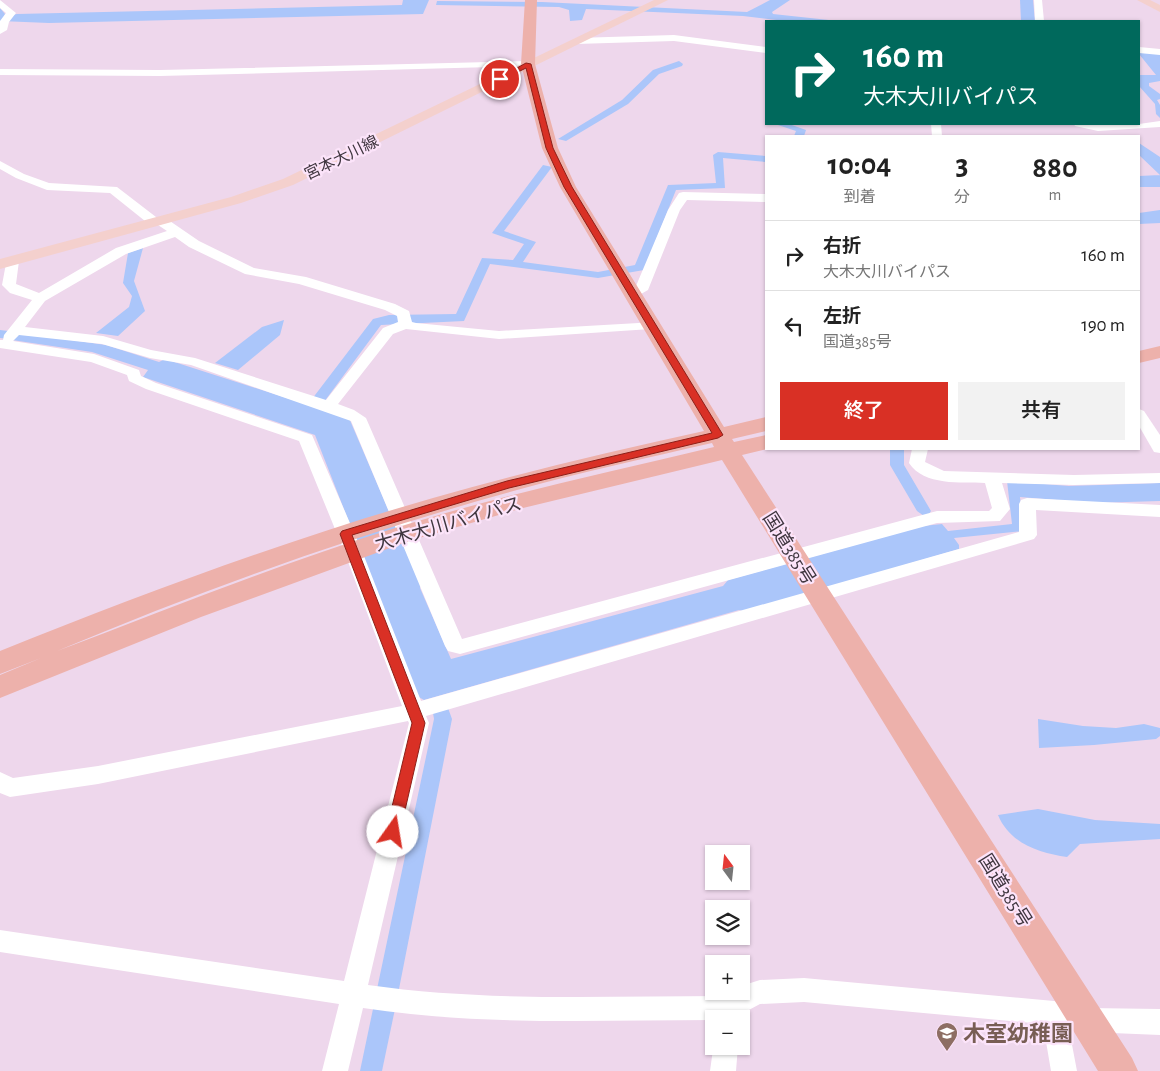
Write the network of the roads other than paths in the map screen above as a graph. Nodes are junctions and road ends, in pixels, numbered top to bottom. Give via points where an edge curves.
1 (663, 0) edge
2 (1038, 0) edge
3 (1142, 0) edge
4 (0, 2) edge
5 (531, 4) edge
6 (1160, 9) edge
7 (1040, 20) edge
8 (5, 23) edge
9 (576, 41) junction
10 (765, 50) edge
11 (1140, 50) edge
12 (1160, 52) edge
13 (528, 64) junction
14 (0, 72) edge
15 (1160, 124) edge
16 (1084, 125) edge
17 (0, 164) edge
18 (765, 198) edge
19 (157, 221) junction
20 (176, 232) junction
21 (6, 263) edge
22 (623, 280) junction
23 (40, 298) junction
24 (405, 319) junction
25 (651, 325) junction
26 (1160, 336) edge
27 (8, 339) edge
28 (1140, 340) edge
29 (1160, 352) edge
30 (1140, 357) edge
31 (329, 406) junction
32 (1148, 420) edge
33 (765, 424) edge
34 (765, 442) edge
35 (723, 443) junction
36 (1160, 448) edge
37 (920, 450) edge
38 (992, 476) junction
39 (1160, 478) edge
40 (1160, 512) edge
41 (400, 526) junction
42 (352, 541) junction
43 (795, 554) junction
44 (817, 592) junction
45 (0, 663) edge
46 (0, 687) edge
47 (415, 711) junction
48 (0, 781) edge
49 (0, 941) edge
50 (354, 996) junction
51 (732, 1010) edge
52 (705, 1013) edge
53 (1054, 1013) junction
54 (1088, 1020) junction
55 (1160, 1022) edge
56 (724, 1055) edge
57 (335, 1071) edge
58 (723, 1071) edge
59 (1064, 1071) edge
60 (1119, 1071) edge

1 - 9 main road, 宮本大川線
2 - 7 street
3 - 6 main road
4 - 8 street
5 - 13 highway, 国道385号
9 - 10 street via 674,38
9 - 13 main road, 宮本大川線
11 - 12 street
13 - 14 street via 160,73
13 - 19 main road, 宮本大川線 via 288,182
13 - 22 highway, 国道385号 via 550,148 568,187
15 - 16 street via 1098,128
17 - 19 street via 47,186 113,190
18 - 22 street via 683,196 640,290
19 - 20 street
19 - 21 main road, 宮本大川線
20 - 23 street via 121,251
20 - 24 street via 250,271 301,280 390,307
21 - 23 street via 9,284 15,290
22 - 25 highway, 国道385号
23 - 27 street
24 - 25 street via 439,330 499,335
24 - 31 street via 388,331
25 - 35 highway, 国道385号
26 - 28 highway
27 - 31 street via 104,340 150,354 195,362
27 - 42 street via 94,358 134,372 134,378 151,386 306,438
29 - 30 highway
31 - 41 street via 358,418
32 - 36 street
33 - 35 highway, 大木大川バイパス
34 - 35 highway, 大木大川バイパス
35 - 41 highway, 大木大川バイパス via 521,501
35 - 43 highway, 国道385号
37 - 38 street via 917,463 930,473
38 - 39 street via 1074,480
38 - 43 street via 1000,509 994,518 937,517
40 - 44 street via 1027,504 1028,535
41 - 42 highway, 大木大川バイパス
41 - 43 street via 455,646 460,647
42 - 45 highway, 大木大川バイパス via 186,589
42 - 46 highway, 大木大川バイパス
42 - 47 street
43 - 44 highway, 国道385号
44 - 47 street
44 - 54 highway, 国道385号
47 - 48 street via 98,775 10,788
47 - 50 street via 419,723
49 - 50 street
50 - 52 street via 416,1004
50 - 57 street
51 - 53 street via 747,996 760,992 804,990
53 - 54 street
53 - 59 street
54 - 55 street
54 - 60 highway, 国道385号
56 - 58 street

